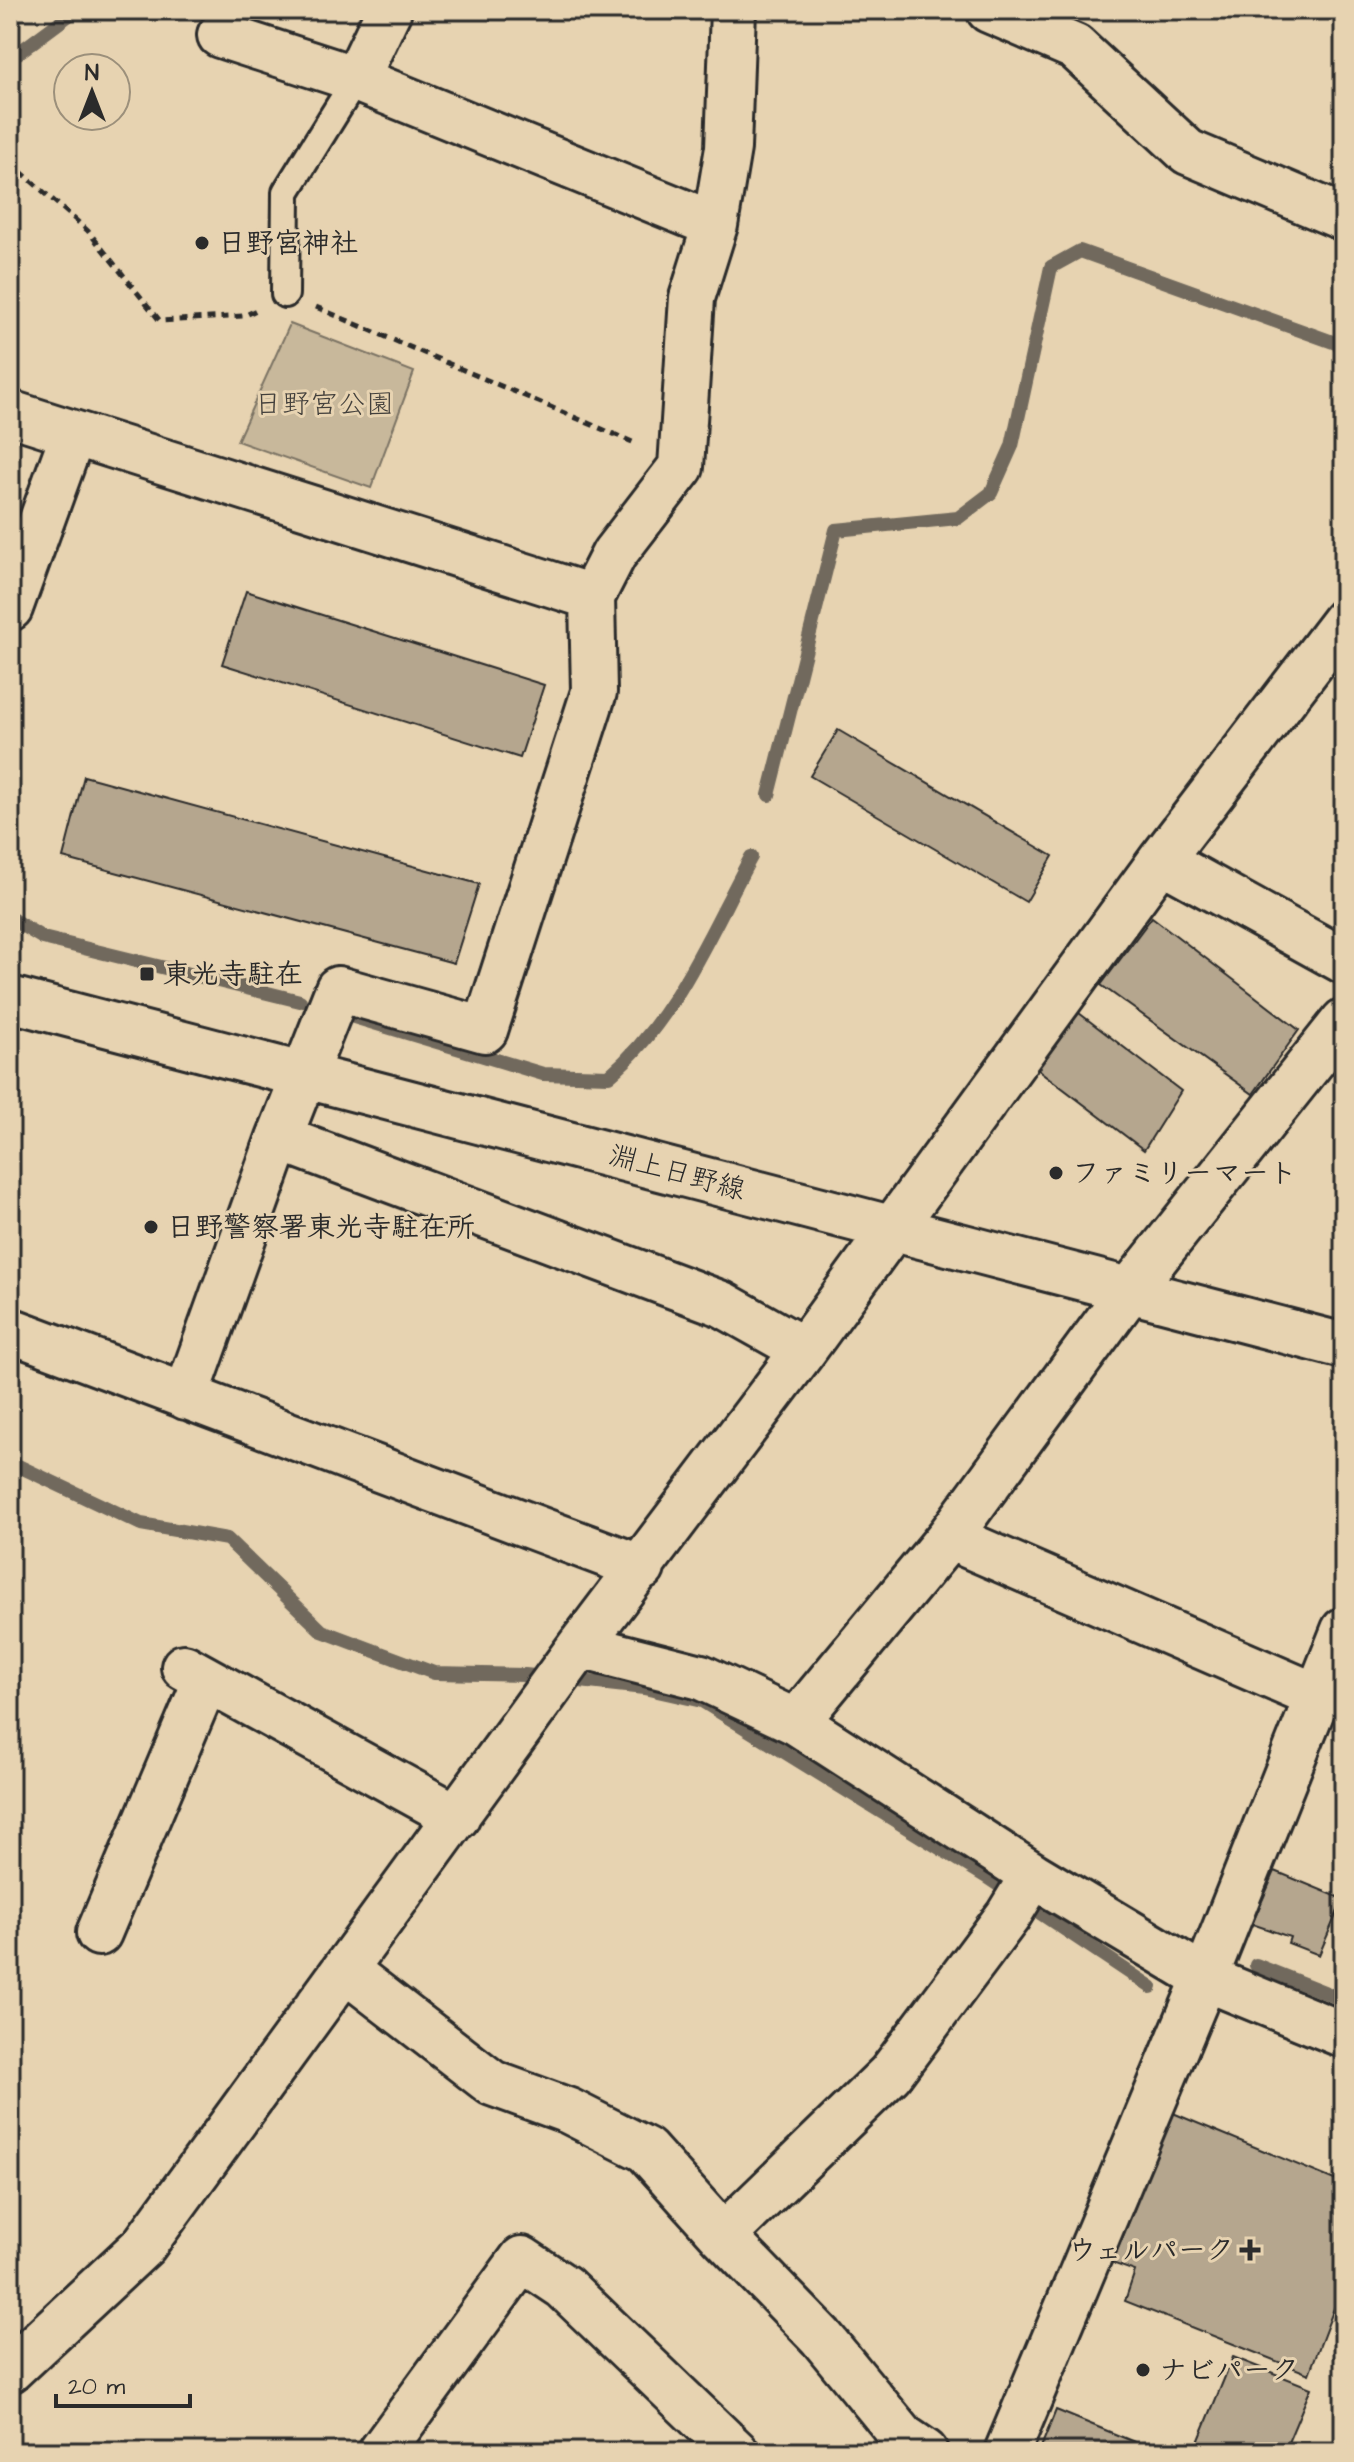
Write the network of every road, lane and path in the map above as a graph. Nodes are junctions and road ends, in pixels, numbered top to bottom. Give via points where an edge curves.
1 (389, 10) edge
2 (733, 10) edge
3 (989, 10) edge
4 (220, 35) dead end
5 (356, 79) junction
6 (11, 82) edge
7 (10, 94) edge
8 (10, 162) edge
9 (1344, 218) edge
10 (715, 225) junction
11 (285, 294) junction
12 (10, 413) edge
13 (73, 434) junction
14 (681, 467) junction
15 (592, 597) junction
16 (10, 608) edge
17 (1344, 621) edge
18 (1161, 860) junction
19 (1344, 961) edge
20 (10, 999) edge
21 (1344, 1021) edge
22 (304, 1074) junction
23 (279, 1138) junction
24 (889, 1229) junction
25 (1130, 1290) junction
26 (10, 1330) edge
27 (1344, 1346) edge
28 (804, 1350) junction
29 (186, 1397) junction
30 (949, 1537) junction
31 (642, 1568) junction
32 (1344, 1630) edge
33 (564, 1668) junction
34 (1316, 1696) junction
35 (796, 1722) junction
36 (457, 1817) junction
37 (1023, 1891) junction
38 (99, 1933) dead end
39 (347, 1971) junction
40 (1205, 1978) junction
41 (1344, 2035) edge
42 (723, 2236) junction
43 (10, 2370) edge
44 (381, 2452) edge
45 (736, 2452) edge
46 (925, 2452) edge
47 (1007, 2452) edge

1 - 5 street
2 - 10 street via 728,148
3 - 9 street via 1075,47 1188,152
4 - 5 street
5 - 10 street
5 - 11 lane via 286,192
6 - 7 path via 16,87
8 - 11 path via 88,231 160,321 244,316
10 - 14 street via 692,298
11 - 14 path via 630,440
12 - 13 street
13 - 15 street
13 - 16 street
14 - 15 street via 614,554
15 - 22 street via 594,692 485,1030 338,989
17 - 18 street
18 - 19 street
18 - 24 street
20 - 22 street, 淵上日野線
21 - 25 street
22 - 23 street
22 - 24 street, 淵上日野線
23 - 28 street via 722,1304
23 - 29 street
24 - 25 street, 淵上日野線
24 - 28 street
25 - 27 street, 淵上日野線
25 - 30 street
26 - 29 street
28 - 31 street
29 - 31 street
30 - 34 street
30 - 35 street
31 - 33 street
32 - 34 street
33 - 35 street via 701,1677
33 - 36 street
34 - 40 street
35 - 37 street
36 - 38 street via 195,1673
36 - 39 street
37 - 40 street
37 - 42 street via 890,2074
39 - 42 street via 492,2083 569,2111 646,2150
39 - 43 street via 144,2245
40 - 41 street
40 - 47 street
42 - 46 street via 821,2337 903,2437
44 - 45 street via 522,2259 564,2287

